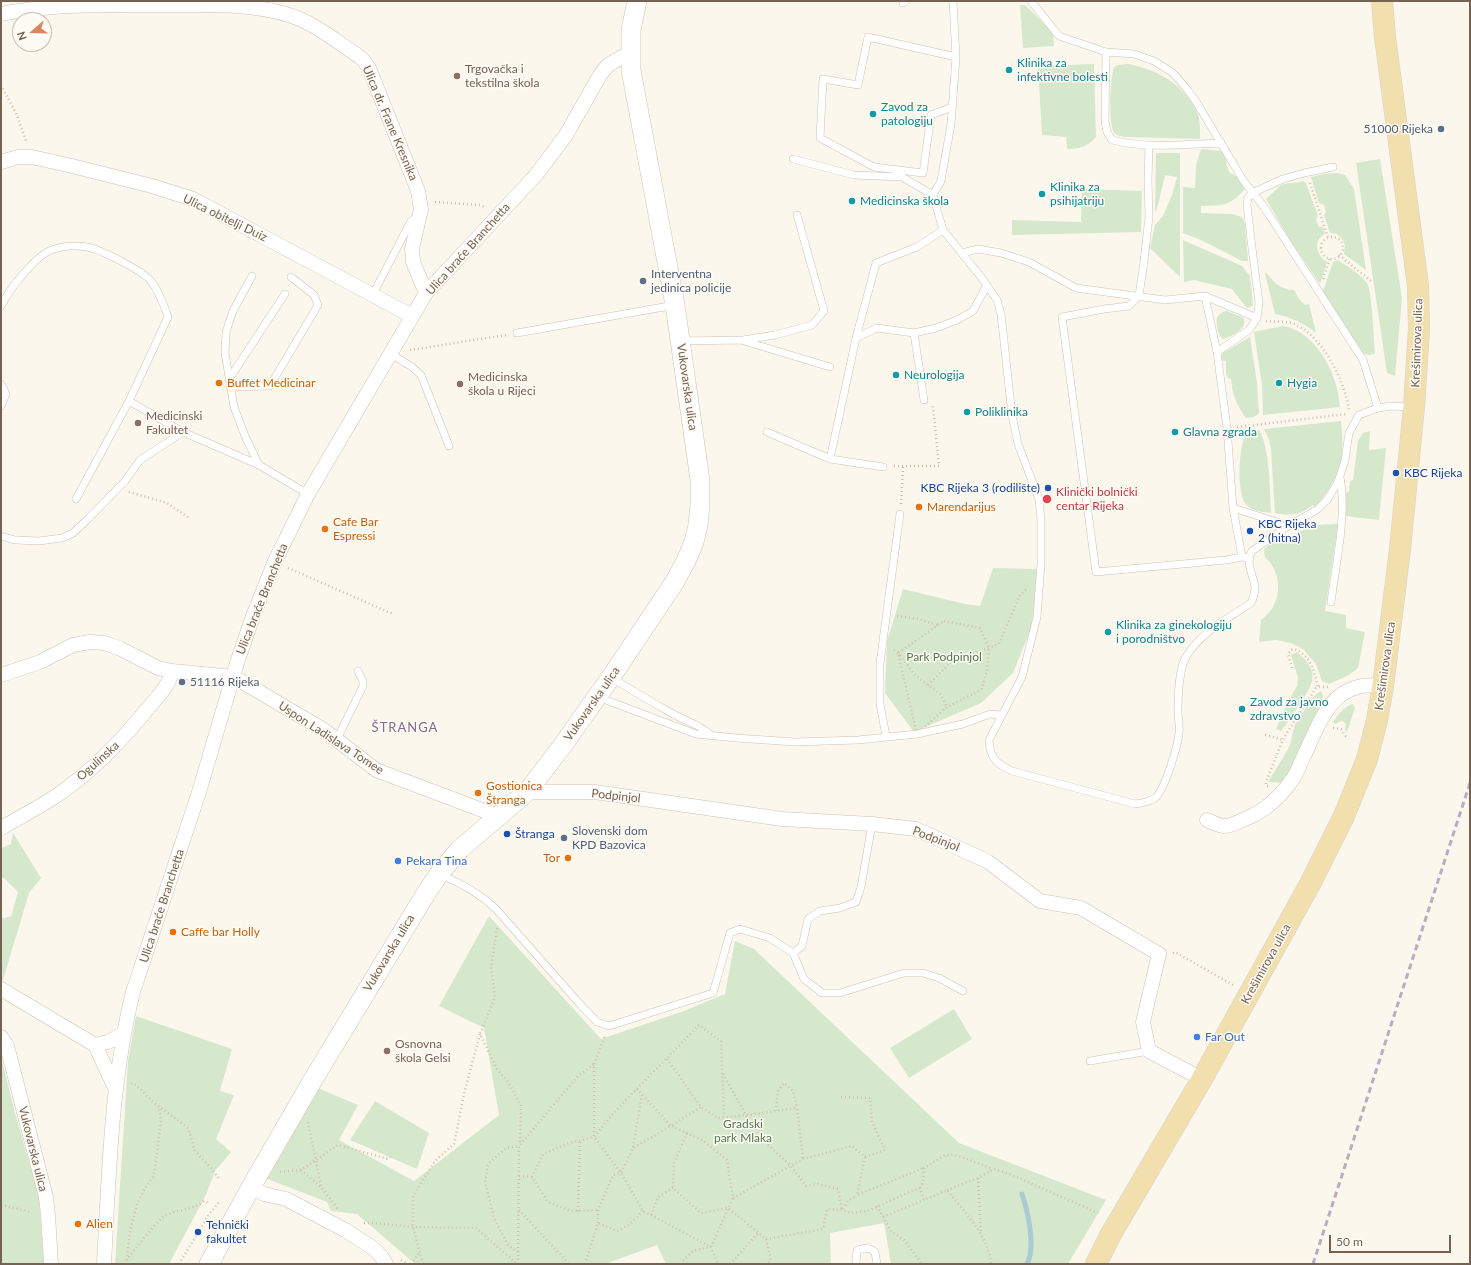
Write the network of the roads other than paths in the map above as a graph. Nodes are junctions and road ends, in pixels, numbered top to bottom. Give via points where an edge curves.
1 (637, 1) edge
2 (953, 1) edge
3 (1031, 1) edge
4 (1382, 1) edge
5 (1, 14) edge
6 (1106, 52) junction
7 (630, 56) junction
8 (956, 58) junction
9 (952, 107) junction
10 (1221, 143) junction
11 (1149, 145) junction
12 (793, 160) dead end
13 (1, 162) edge
14 (1333, 167) dead end
15 (1252, 193) junction
16 (933, 195) junction
17 (797, 215) dead end
18 (418, 219) junction
19 (942, 230) junction
20 (962, 253) junction
21 (252, 276) dead end
22 (291, 277) dead end
23 (987, 285) junction
24 (285, 294) dead end
25 (426, 294) junction
26 (372, 296) junction
27 (1139, 296) junction
28 (1205, 296) junction
29 (675, 305) junction
30 (1, 306) edge
31 (412, 316) junction
32 (1257, 318) junction
33 (517, 333) road end
34 (914, 333) junction
35 (856, 338) junction
36 (743, 340) junction
37 (680, 341) junction
38 (1217, 352) junction
39 (391, 354) junction
40 (830, 367) dead end
41 (229, 379) junction
42 (1, 384) edge
43 (230, 387) junction
44 (924, 400) road end
45 (129, 401) junction
46 (1, 406) edge
47 (1414, 407) junction
48 (1378, 408) junction
49 (183, 432) junction
50 (767, 432) dead end
51 (449, 446) dead end
52 (830, 459) junction
53 (259, 465) junction
54 (883, 466) road end
55 (1340, 476) junction
56 (308, 494) junction
57 (76, 499) dead end
58 (1233, 508) junction
59 (900, 514) road end
60 (1285, 528) junction
61 (1, 536) edge
62 (1246, 558) junction
63 (1331, 602) dead end
64 (358, 670) dead end
65 (172, 671) junction
66 (1, 675) edge
67 (234, 677) junction
68 (612, 677) junction
69 (1383, 686) junction
70 (597, 696) junction
71 (1001, 715) junction
72 (711, 735) junction
73 (886, 736) junction
74 (337, 739) junction
75 (527, 792) junction
76 (498, 816) junction
77 (1207, 820) dead end
78 (872, 824) junction
79 (1, 828) edge
80 (439, 874) junction
81 (793, 953) junction
82 (1, 989) edge
83 (963, 991) dead end
84 (123, 1034) junction
85 (1, 1037) edge
86 (95, 1045) junction
87 (1150, 1051) junction
88 (1090, 1061) dead end
89 (1202, 1079) junction
90 (120, 1084) junction
91 (251, 1187) junction
92 (51, 1264) edge
93 (104, 1264) edge
94 (209, 1264) edge
95 (386, 1264) edge
96 (856, 1264) edge
97 (877, 1264) edge
98 (1096, 1264) edge

1 - 7 main road, Vukovarska ulica via 631,30
2 - 8 lane
3 - 6 lane via 1059,36
4 - 47 main road, Krešimirova ulica via 1418,286 1419,330
5 - 18 street, Ulica dr. Frane Kresnika via 50,7 231,5 289,15 310,24 360,57 369,68 418,190 421,209
6 - 10 lane via 1134,54 1154,61 1173,73 1197,103
6 - 11 lane via 1107,132 1112,140
7 - 25 street, Ulica braće Branchetta via 622,57 608,65 566,135 536,175
7 - 29 main road, Vukovarska ulica
8 - 9 lane
8 - 9 lane via 868,38 858,85 823,79 820,138 874,168 923,173 931,115
9 - 16 lane via 941,181
10 - 11 lane
10 - 15 lane
11 - 27 lane via 1148,217
12 - 16 lane via 854,175 902,178
13 - 26 street, Ulica obitelji Duiz via 18,156 32,157 152,186 193,199
14 - 15 lane via 1283,179
15 - 32 lane via 1247,205 1259,303
15 - 48 lane via 1264,207 1363,360
16 - 19 lane
17 - 36 lane via 824,311 812,325 797,332
18 - 25 street, Ulica dr. Frane Kresnika via 412,249 413,262
18 - 26 lane via 411,221
19 - 20 lane
19 - 35 lane via 917,246 876,263
20 - 23 lane
20 - 27 lane via 978,249 1001,253 1029,262 1076,288
21 - 41 lane via 233,311 226,332 225,352
22 - 43 lane via 314,295 318,305 270,386
23 - 34 lane via 973,311 936,328
23 - 71 lane via 997,300 1001,314 1012,415 1018,444 1039,499 1041,521 1037,616 1022,678
24 - 41 lane
25 - 31 street, Ulica braće Branchetta
26 - 31 street, Ulica obitelji Duiz
27 - 28 lane via 1165,300
27 - 62 lane via 1129,306 1062,317 1096,572
28 - 32 lane
28 - 38 lane
29 - 33 lane
29 - 37 main road, Vukovarska ulica
30 - 45 lane via 33,262 53,249 87,247 113,257 151,280 168,317
31 - 39 street, Ulica braće Branchetta
32 - 38 lane via 1249,330
34 - 35 lane via 877,328
34 - 44 lane
35 - 52 lane
36 - 37 lane
36 - 40 lane
37 - 68 main road, Vukovarska ulica via 700,480 698,525 694,542 674,583
38 - 58 lane via 1227,428
39 - 51 lane via 412,366 421,375
39 - 56 street, Ulica braće Branchetta
41 - 43 lane
42 - 46 lane via 6,394
43 - 53 lane via 234,407
45 - 49 lane
45 - 57 lane
47 - 48 lane
47 - 69 main road, Krešimirova ulica
48 - 55 lane via 1359,416 1349,432
49 - 53 lane
49 - 61 lane via 140,460 125,481 73,533 62,538 39,541 15,540
50 - 52 lane
52 - 54 lane
53 - 56 lane
55 - 60 lane via 1327,500 1318,509
55 - 63 lane via 1343,493 1342,513
56 - 67 street, Ulica braće Branchetta via 275,561 253,616
58 - 60 lane via 1277,522
58 - 62 lane
59 - 73 lane via 880,663 880,704
60 - 62 lane via 1258,546
62 - 71 lane via 1255,586 1251,603 1204,637 1185,658 1180,677 1179,732 1164,786 1156,798 1135,804 1012,771 1000,765 993,758 989,740
64 - 74 lane via 363,686
65 - 66 street via 158,668 119,648 90,642 73,645 40,662
65 - 67 street
65 - 79 street, Ogulinska via 167,684 130,731 101,759 60,793
67 - 74 street, Uspon Ladislava Tomee
67 - 84 street, Ulica braće Branchetta via 133,992
68 - 70 main road, Vukovarska ulica
68 - 72 lane via 639,695 702,727
69 - 77 street via 1354,688 1334,700 1323,716 1295,776 1280,795 1260,813 1223,826
69 - 89 main road, Krešimirova ulica via 1367,758 1344,816 1310,884
70 - 72 lane via 696,734
70 - 75 main road, Vukovarska ulica
71 - 73 lane via 990,714 963,724 918,734
72 - 73 lane via 794,742 858,740
74 - 76 street, Uspon Ladislava Tomee via 376,770
75 - 76 main road, Vukovarska ulica
75 - 78 street, Podpinjol via 595,792 782,819
76 - 80 main road, Vukovarska ulica via 460,849
78 - 81 lane via 856,902 820,911 808,919 802,946
78 - 87 street, Podpinjol via 916,829 987,861 1040,901 1081,908 1159,954 1143,1022
80 - 81 lane via 483,897 597,1022 609,1026 713,993 730,932 740,929 770,938
80 - 91 main road, Vukovarska ulica via 315,1076
81 - 83 lane via 804,979 822,993 840,993 904,973 923,973 939,978
82 - 86 street
84 - 86 street
84 - 90 street, Ulica braće Branchetta
85 - 92 street, Vukovarska ulica via 7,1046 44,1189
86 - 90 street
87 - 88 lane
87 - 89 street
89 - 98 main road, Krešimirova ulica
90 - 93 street, Ulica braće Branchetta
91 - 94 main road, Vukovarska ulica
91 - 95 street via 264,1194 286,1199 345,1230 373,1248
96 - 97 lane via 857,1250 864,1248 875,1252

